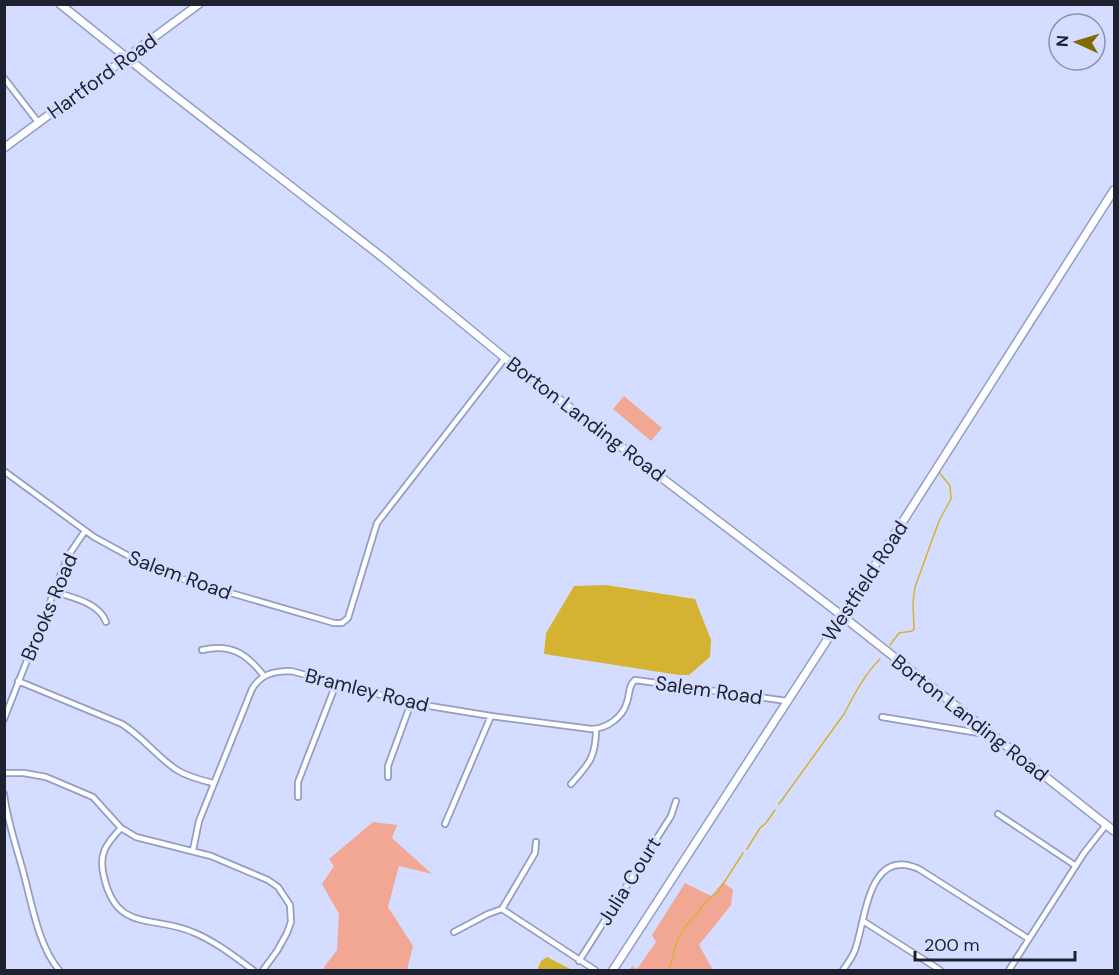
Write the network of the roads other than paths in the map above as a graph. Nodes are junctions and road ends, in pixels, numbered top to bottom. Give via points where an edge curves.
1 (60, 4) edge
2 (199, 4) edge
3 (126, 58) junction
4 (4, 78) edge
5 (38, 122) junction
6 (4, 148) edge
7 (1114, 190) edge
8 (505, 358) junction
9 (4, 471) edge
10 (10, 475) junction
11 (5, 480) edge
12 (85, 531) junction
13 (53, 591) junction
14 (842, 616) junction
15 (106, 621) dead end
16 (202, 650) dead end
17 (264, 676) junction
18 (18, 681) junction
19 (336, 684) junction
20 (787, 701) junction
21 (411, 703) junction
22 (491, 716) junction
23 (882, 717) dead end
24 (4, 718) edge
25 (596, 729) junction
26 (991, 735) junction
27 (4, 773) edge
28 (388, 777) dead end
29 (213, 783) junction
30 (571, 784) dead end
31 (4, 794) edge
32 (298, 797) dead end
33 (676, 801) dead end
34 (998, 814) dead end
35 (445, 824) dead end
36 (1106, 825) junction
37 (121, 828) junction
38 (1114, 831) edge
39 (536, 842) dead end
40 (193, 850) junction
41 (1076, 866) junction
42 (502, 909) junction
43 (863, 921) junction
44 (454, 932) dead end
45 (1029, 939) junction
46 (579, 960) junction
47 (59, 970) edge
48 (253, 970) edge
49 (263, 970) edge
50 (595, 970) edge
51 (613, 970) edge
52 (843, 970) edge
53 (940, 970) edge
54 (1009, 970) edge

1 - 3 street, Borton Landing Road
2 - 3 street, Hartford Road
3 - 5 street, Hartford Road
3 - 8 street, Borton Landing Road
4 - 5 street
5 - 6 street, Hartford Road
7 - 14 street, Westfield Road
8 - 12 street, Salem Road via 377,523 348,618 342,623 163,573
8 - 14 street, Borton Landing Road
9 - 10 street, Salem Road
10 - 11 street
10 - 12 street, Salem Road
12 - 13 street, Brooks Road
13 - 15 street via 90,604 103,613
13 - 18 street, Brooks Road
14 - 20 street, Westfield Road
14 - 26 street, Borton Landing Road
16 - 17 street via 214,647 242,654
17 - 19 street, Bramley Road via 291,671
17 - 29 street via 252,689
18 - 24 street, Brooks Road
18 - 29 street via 122,724 138,733 177,770
19 - 21 street, Bramley Road
19 - 32 street via 298,782
20 - 25 street, Salem Road via 638,680 632,682 621,714
20 - 51 street, Westfield Road
21 - 22 street, Bramley Road
21 - 28 street via 388,766
22 - 25 street, Bramley Road
22 - 35 street
23 - 26 street
25 - 30 street via 592,759
26 - 36 street, Borton Landing Road
27 - 37 street via 46,777 93,797
29 - 40 street
31 - 47 street via 46,950
33 - 46 street, Julia Court
34 - 41 street
36 - 38 street, Borton Landing Road
36 - 41 street
37 - 40 street via 144,841
37 - 48 street via 101,859 114,904 137,919 195,933
39 - 42 street via 535,853
40 - 49 street via 268,880 288,900 291,916 287,933
41 - 45 street
42 - 44 street
42 - 46 street
43 - 45 street via 877,878 888,868 905,864
43 - 52 street via 854,953
43 - 53 street
45 - 54 street
46 - 50 street

